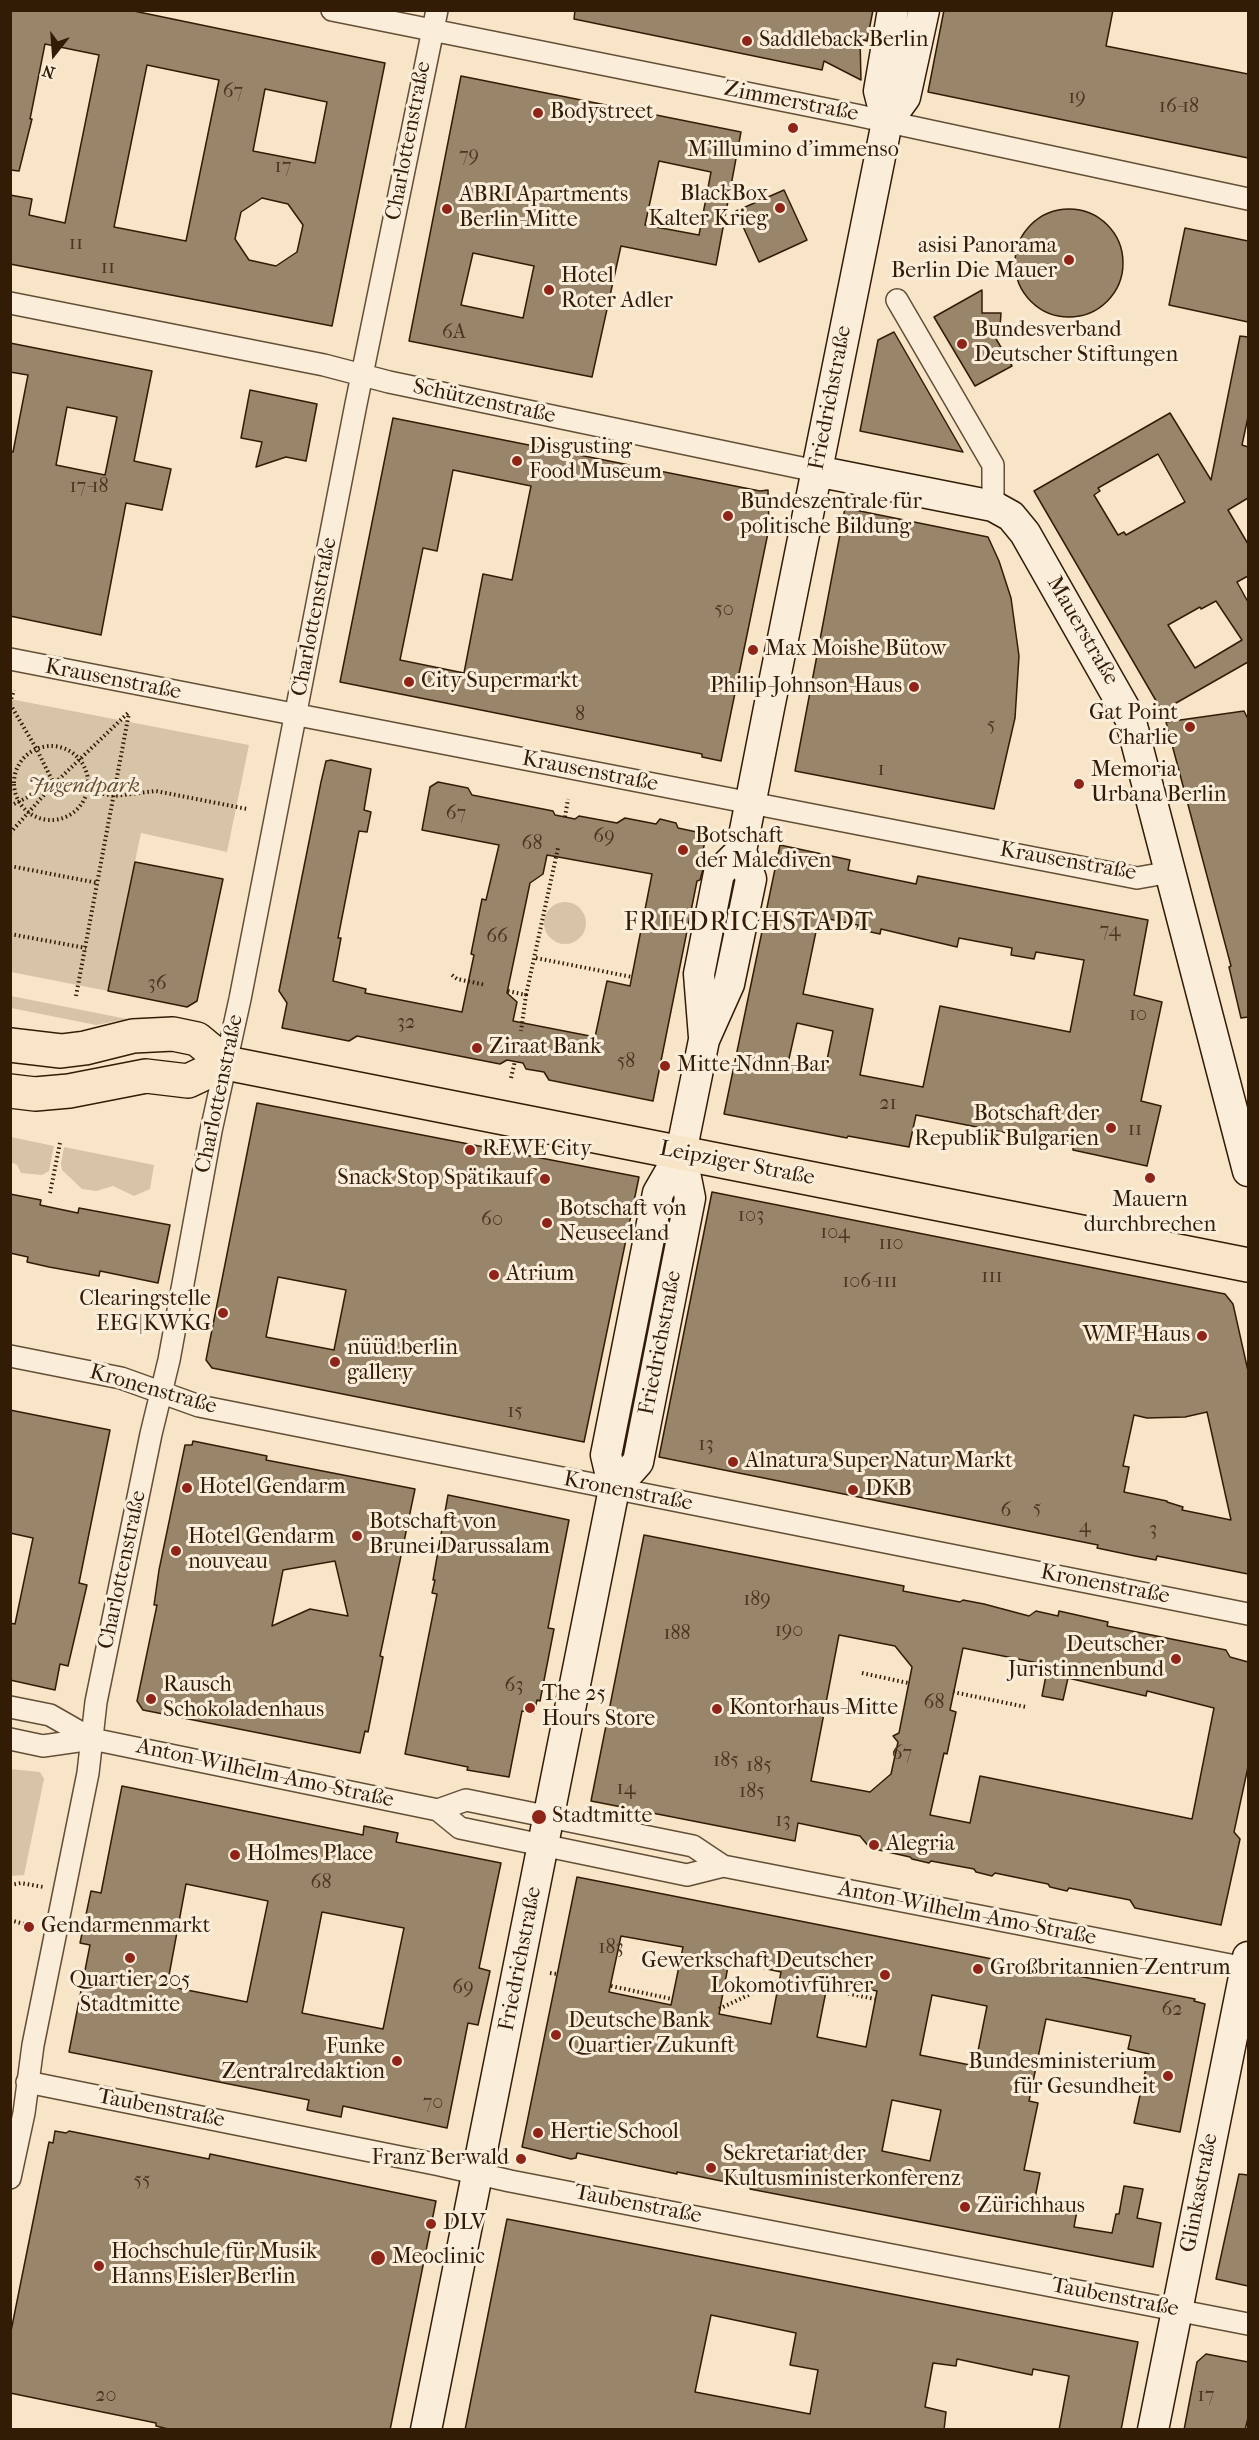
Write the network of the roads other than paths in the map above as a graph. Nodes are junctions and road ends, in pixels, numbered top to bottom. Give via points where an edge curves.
1 (332, 10) edge
2 (893, 10) edge
3 (924, 10) edge
4 (434, 21) edge
5 (887, 122) junction
6 (1248, 199) edge
7 (897, 300) dead end
8 (10, 303) edge
9 (362, 374) junction
10 (816, 471) junction
11 (993, 506) junction
12 (10, 659) edge
13 (296, 716) junction
14 (750, 803) junction
15 (1171, 872) junction
16 (10, 1045) edge
17 (226, 1063) junction
18 (10, 1090) edge
19 (681, 1153) junction
20 (1248, 1171) edge
21 (1248, 1265) edge
22 (10, 1356) edge
23 (161, 1392) junction
24 (614, 1489) junction
25 (1248, 1614) edge
26 (10, 1707) edge
27 (92, 1739) junction
28 (10, 1740) edge
29 (438, 1810) junction
30 (546, 1831) junction
31 (723, 1866) junction
32 (1248, 1966) edge
33 (27, 2082) junction
34 (478, 2173) junction
35 (10, 2178) edge
36 (1177, 2310) junction
37 (1248, 2324) edge
38 (426, 2430) edge
39 (1153, 2430) edge

1 - 4 street, Zimmerstraße
2 - 5 street, Friedrichstraße via 879,91
3 - 5 street, Friedrichstraße via 905,97
4 - 5 street, Zimmerstraße
4 - 9 street, Charlottenstraße
5 - 6 street, Zimmerstraße
5 - 10 street, Friedrichstraße
7 - 11 street via 993,465
8 - 9 street, Schützenstraße
9 - 10 street, Schützenstraße
9 - 13 street, Charlottenstraße
10 - 11 street, Schützenstraße
10 - 14 street, Friedrichstraße
11 - 15 street, Mauerstraße via 1011,516 1025,533 1123,703 1136,737
12 - 13 street, Krausenstraße
13 - 14 street, Krausenstraße
13 - 17 street, Charlottenstraße
14 - 15 street, Krausenstraße via 1137,878
14 - 19 street, Friedrichstraße via 741,851 751,879 729,984 704,1040
15 - 20 street, Mauerstraße
16 - 17 main road, Leipziger Straße via 61,1051 133,1036 172,1034 196,1039
17 - 18 main road via 188,1082 146,1076 69,1091 35,1094
17 - 19 main road, Leipziger Straße
17 - 23 street, Charlottenstraße
19 - 21 main road, Leipziger Straße
19 - 24 street, Friedrichstraße via 690,1198 638,1462
22 - 23 street, Kronenstraße via 121,1378
23 - 24 street, Kronenstraße via 199,1406
23 - 27 street, Charlottenstraße via 96,1702
24 - 25 street, Kronenstraße
24 - 30 street, Friedrichstraße
26 - 27 street, Anton-Wilhelm-Amo-Straße via 50,1715
27 - 28 street, Anton-Wilhelm-Amo-Straße via 43,1746
27 - 29 street, Anton-Wilhelm-Amo-Straße
27 - 33 street, Charlottenstraße
29 - 30 street, Anton-Wilhelm-Amo-Straße via 460,1828
29 - 30 street, Anton-Wilhelm-Amo-Straße via 466,1800
30 - 31 street, Anton-Wilhelm-Amo-Straße via 693,1846
30 - 31 street, Anton-Wilhelm-Amo-Straße via 687,1875
30 - 34 street, Friedrichstraße
31 - 32 street, Anton-Wilhelm-Amo-Straße
32 - 36 street, Glinkastraße
33 - 34 street, Taubenstraße
33 - 35 street, Charlottenstraße
34 - 36 street, Taubenstraße
34 - 38 street, Friedrichstraße
36 - 37 street, Taubenstraße
36 - 39 street, Glinkastraße

